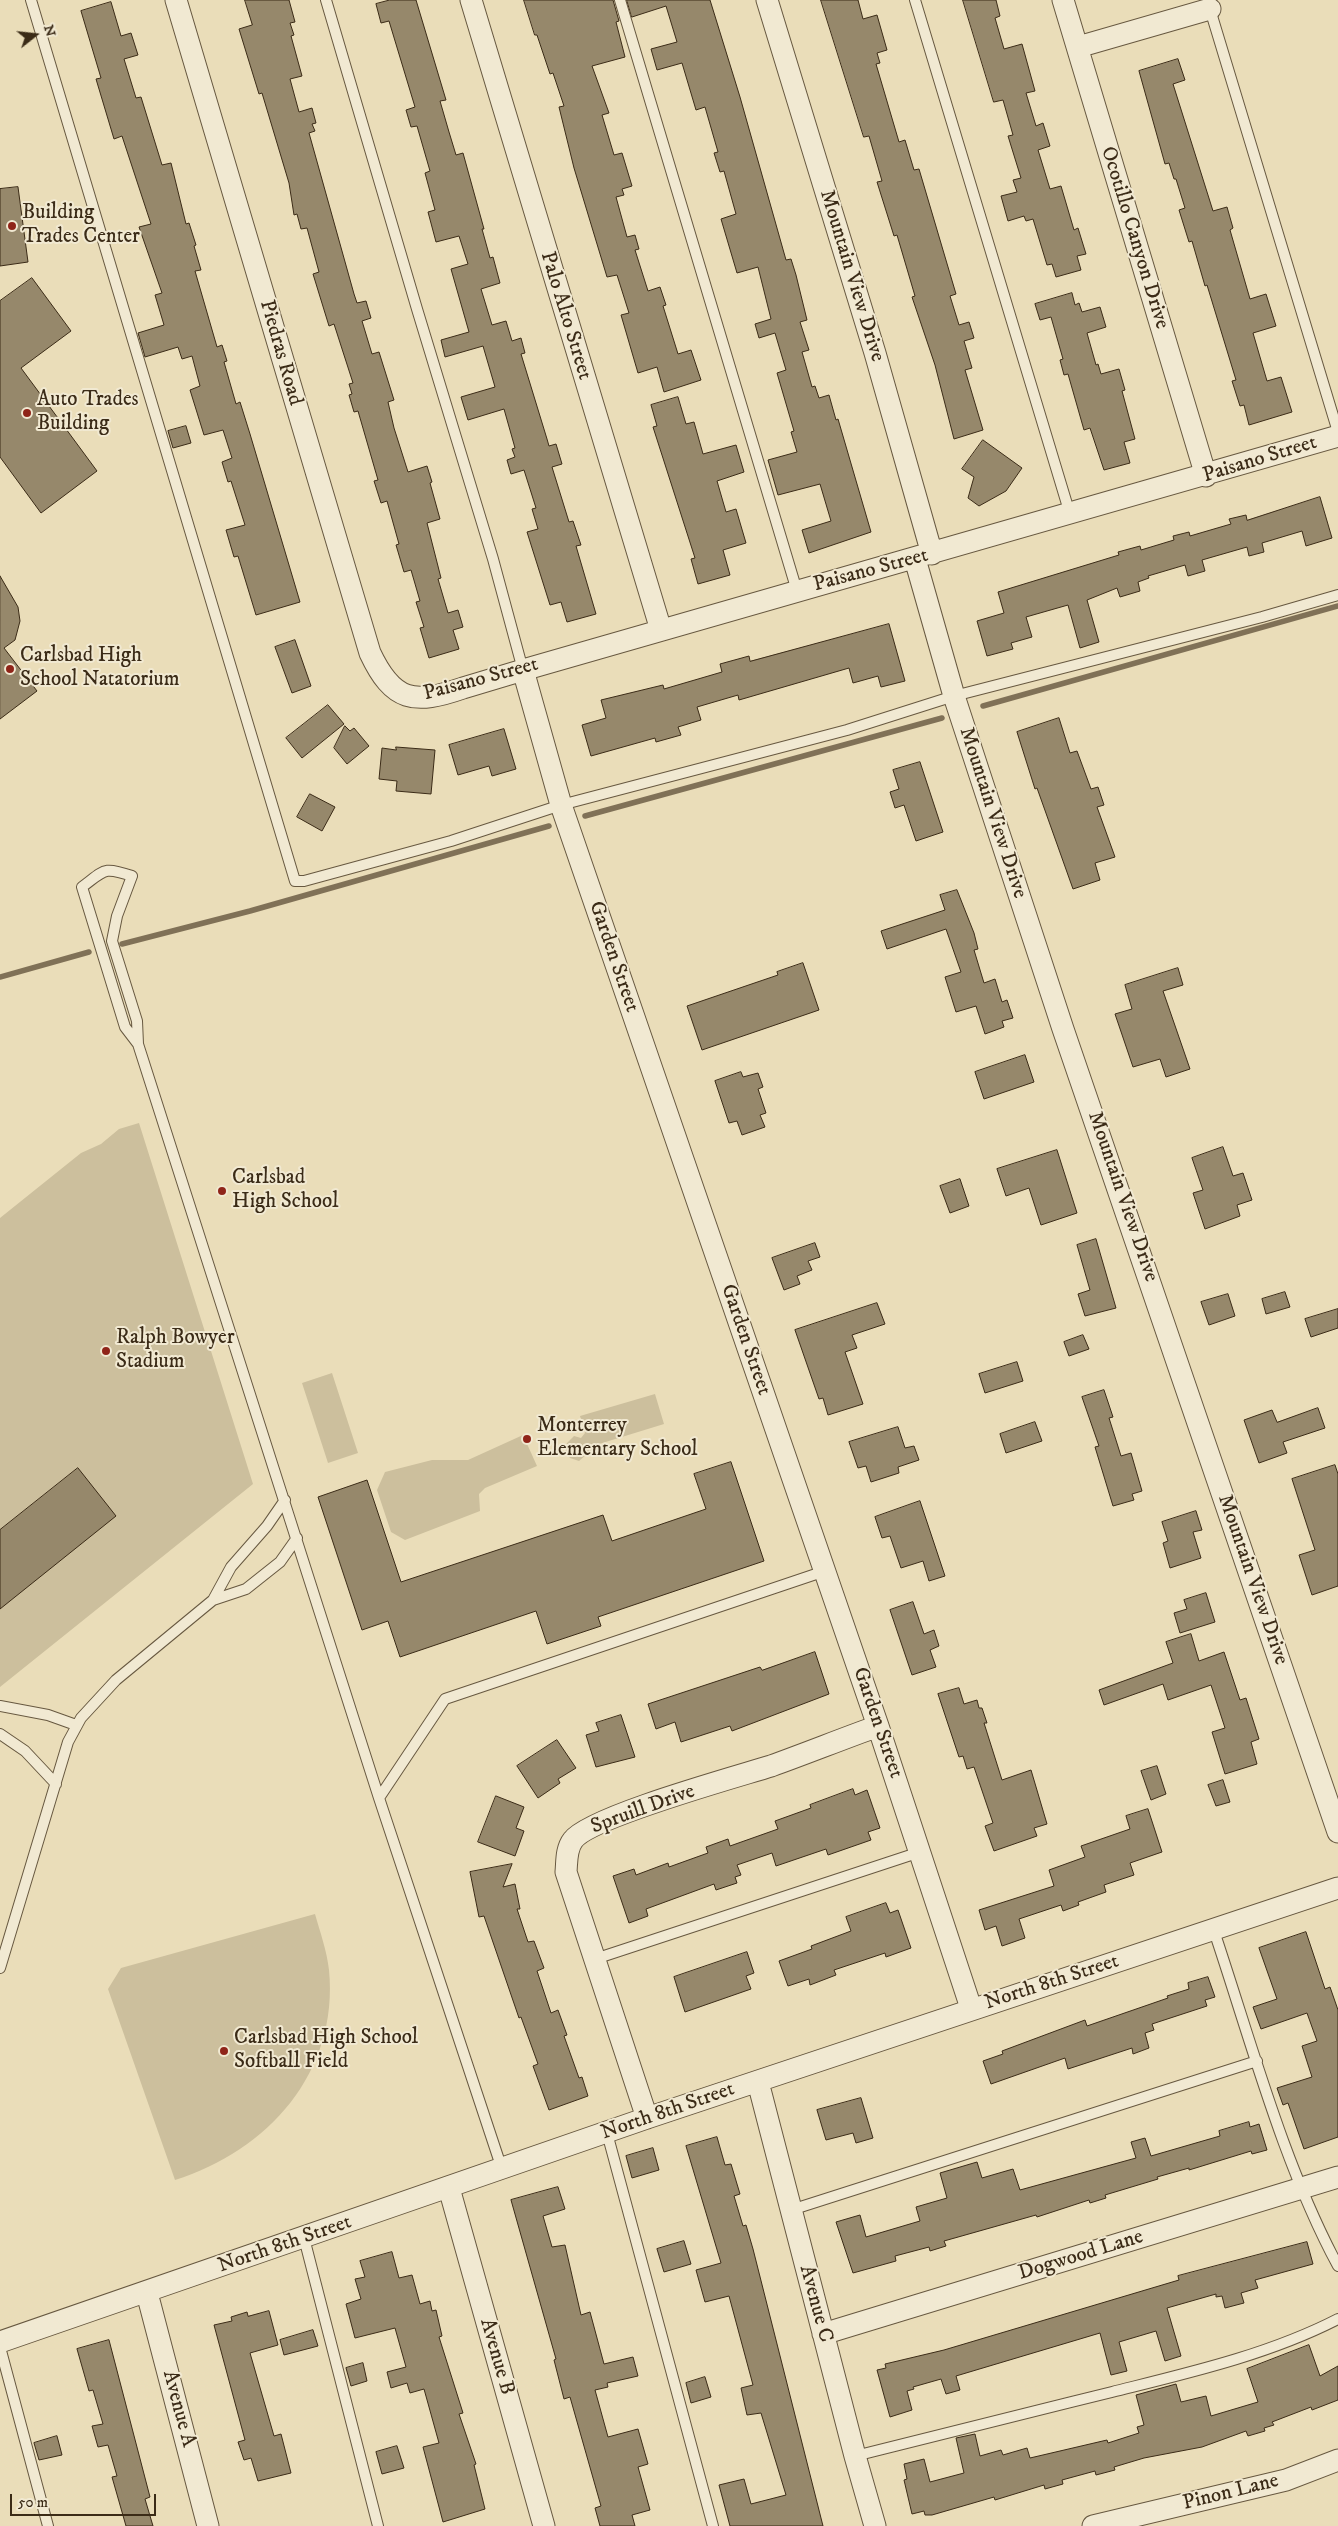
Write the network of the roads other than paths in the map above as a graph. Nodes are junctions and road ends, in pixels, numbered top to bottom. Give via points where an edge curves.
1 (31, 0) edge
2 (176, 0) edge
3 (326, 0) edge
4 (471, 0) edge
5 (620, 0) edge
6 (767, 0) edge
7 (915, 0) edge
8 (1063, 0) edge
9 (1209, 4) edge
10 (1078, 48) junction
11 (1338, 432) edge
12 (1338, 436) edge
13 (1206, 476) junction
14 (1070, 514) junction
15 (923, 556) junction
16 (797, 591) junction
17 (1338, 595) edge
18 (661, 630) junction
19 (523, 670) junction
20 (403, 694) joint
21 (954, 696) junction
22 (561, 806) junction
23 (138, 1044) junction
24 (285, 1500) junction
25 (297, 1538) junction
26 (825, 1571) junction
27 (214, 1600) junction
28 (0, 1706) edge
29 (76, 1725) junction
30 (878, 1726) junction
31 (0, 1734) edge
32 (56, 1784) junction
33 (379, 1798) junction
34 (1338, 1832) edge
35 (920, 1852) junction
36 (1338, 1888) edge
37 (1214, 1931) junction
38 (595, 1959) junction
39 (0, 1968) edge
40 (971, 2008) junction
41 (1258, 2061) junction
42 (758, 2082) junction
43 (647, 2118) junction
44 (607, 2133) junction
45 (502, 2169) junction
46 (1338, 2177) edge
47 (449, 2188) junction
48 (1303, 2189) junction
49 (791, 2210) junction
50 (304, 2238) junction
51 (1338, 2266) edge
52 (147, 2293) junction
53 (1338, 2319) edge
54 (823, 2334) junction
55 (0, 2342) edge
56 (0, 2347) edge
57 (855, 2456) junction
58 (1338, 2460) edge
59 (48, 2526) edge
60 (208, 2526) edge
61 (378, 2526) edge
62 (544, 2526) edge
63 (714, 2526) edge
64 (875, 2526) edge
65 (1093, 2526) edge

1 - 22 lane via 295,882 451,841
2 - 20 street, Piedras Road via 356,612 379,672
3 - 19 lane via 494,559
4 - 18 street, Palo Alto Street
5 - 16 lane
6 - 15 street, Mountain View Drive via 875,353
7 - 14 lane
8 - 10 street, Ocotillo Canyon Drive
9 - 10 street
9 - 11 lane
10 - 13 street, Ocotillo Canyon Drive
12 - 13 street, Paisano Street
13 - 14 street, Paisano Street
14 - 15 street, Paisano Street
15 - 16 street, Paisano Street
15 - 21 street, Mountain View Drive
16 - 18 street, Paisano Street
17 - 21 lane
18 - 19 street, Paisano Street
19 - 20 street, Paisano Street via 427,699
19 - 22 street, Garden Street
21 - 22 lane via 847,730
21 - 34 street, Mountain View Drive via 1063,1029
22 - 26 street, Garden Street
23 - 23 lane via 137,1022 112,941 117,916 132,876 105,870 82,887 125,1027
23 - 24 lane
24 - 25 lane
24 - 27 lane via 232,1567
25 - 27 lane via 280,1562 246,1589
25 - 33 lane
26 - 30 street, Garden Street
26 - 33 lane via 445,1699
27 - 29 lane via 116,1680 92,1703
28 - 29 lane via 48,1715
29 - 32 lane
30 - 35 street, Garden Street
30 - 38 street, Spruill Drive via 610,1819 582,1832 573,1840 567,1854 566,1872
31 - 32 lane via 25,1751
32 - 39 lane
33 - 45 lane
35 - 38 lane
35 - 40 street, Garden Street
36 - 37 street, North 8th Street
37 - 40 street, North 8th Street
37 - 41 lane
38 - 43 street, Spruill Drive
40 - 42 street, North 8th Street
41 - 48 lane
41 - 49 lane
42 - 43 street, North 8th Street
42 - 49 street, Avenue C
43 - 44 street, North 8th Street
44 - 45 street, North 8th Street
44 - 63 lane
45 - 47 street, North 8th Street
46 - 48 street, Dogwood Lane
47 - 50 street, North 8th Street
47 - 62 street, Avenue B
48 - 51 lane
48 - 54 street, Dogwood Lane
49 - 54 street, Avenue C
50 - 52 street, North 8th Street
50 - 61 lane
52 - 55 street, North 8th Street
52 - 60 street, Avenue A
53 - 57 lane via 1302,2336 1176,2376
54 - 57 street, Avenue C
56 - 59 lane
57 - 64 street, Avenue C
58 - 65 street, Pinon Lane via 1286,2480

